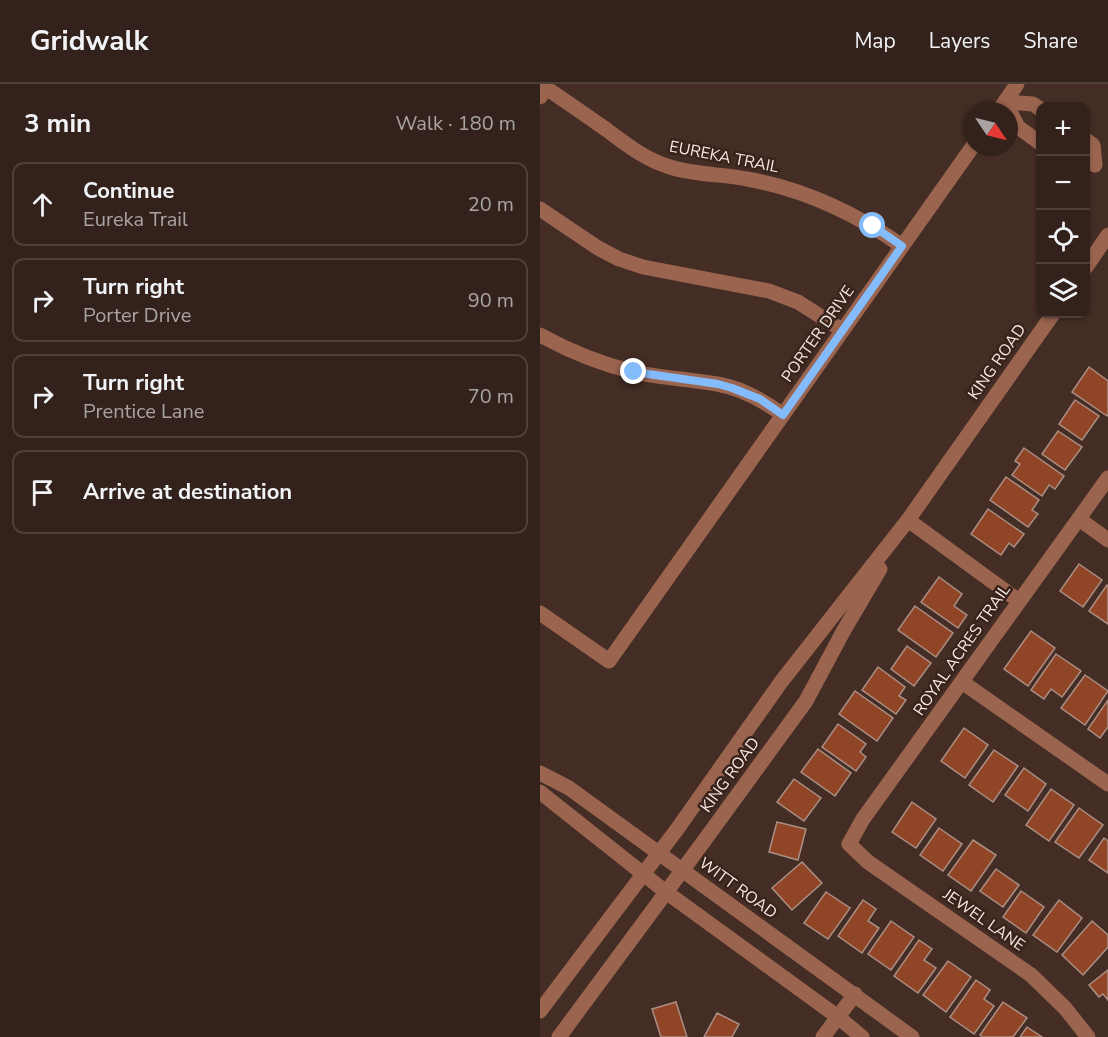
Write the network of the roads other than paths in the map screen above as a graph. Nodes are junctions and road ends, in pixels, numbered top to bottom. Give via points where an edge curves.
1 (1017, 84) edge
2 (543, 92) edge
3 (1004, 102) edge
4 (1018, 105) edge
5 (1036, 106) edge
6 (1018, 128) edge
7 (1036, 140) edge
8 (1090, 143) edge
9 (966, 156) edge
10 (1090, 166) edge
11 (1108, 174) edge
12 (540, 209) edge
13 (1108, 235) edge
14 (902, 246) junction
15 (1088, 264) edge
16 (1050, 318) edge
17 (842, 330) junction
18 (540, 335) edge
19 (783, 415) junction
20 (1108, 478) edge
21 (1079, 519) junction
22 (908, 520) junction
23 (1108, 540) edge
24 (1019, 601) junction
25 (540, 613) edge
26 (962, 682) junction
27 (540, 773) edge
28 (1108, 784) edge
29 (540, 792) edge
30 (849, 844) joint
31 (659, 853) junction
32 (683, 870) junction
33 (644, 874) junction
34 (666, 892) junction
35 (855, 994) junction
36 (540, 1011) edge
37 (838, 1017) junction
38 (558, 1037) edge
39 (823, 1037) edge
40 (862, 1037) edge
41 (912, 1037) edge
42 (1088, 1037) edge

1 - 3 street
2 - 14 street, EUREKA TRAIL via 657,162 684,171 746,178 812,196 853,214
4 - 5 street
6 - 7 street
8 - 10 street
9 - 14 street, PORTER DRIVE
10 - 11 street
12 - 17 street via 619,259 768,291 798,302
13 - 15 street
14 - 17 street, PORTER DRIVE
16 - 22 street, KING ROAD
17 - 19 street, PORTER DRIVE
18 - 19 street via 613,366 732,388 760,399
19 - 25 street, PORTER DRIVE via 609,662
20 - 21 street, ROYAL ACRES TRAIL
21 - 23 street
21 - 24 street, ROYAL ACRES TRAIL
22 - 24 street
22 - 31 street, KING ROAD via 781,682
22 - 32 street, KING ROAD via 806,701
24 - 26 street, ROYAL ACRES TRAIL
26 - 28 street
26 - 30 street, ROYAL ACRES TRAIL
27 - 31 street, WITT ROAD via 569,788
29 - 33 street
30 - 42 street, JEWEL LANE via 868,862 1031,975
31 - 32 street, WITT ROAD
31 - 33 street, KING ROAD
32 - 34 street, KING ROAD
32 - 35 street, WITT ROAD
33 - 34 street
33 - 36 street, KING ROAD
34 - 37 street
34 - 38 street, KING ROAD
35 - 37 street
35 - 41 street, WITT ROAD
37 - 39 street
37 - 40 street

